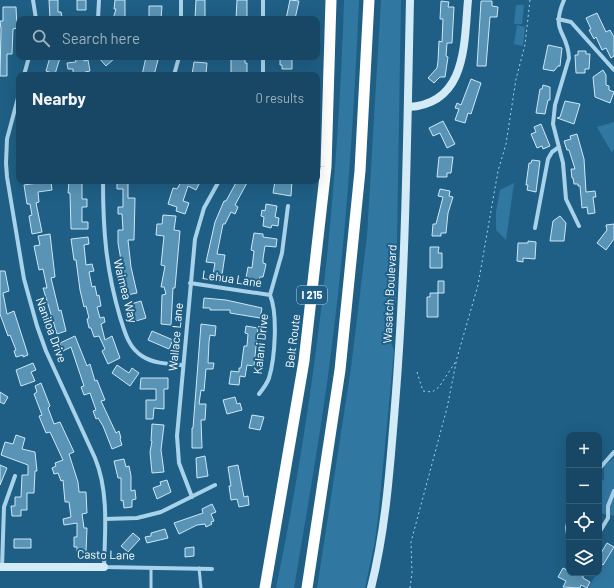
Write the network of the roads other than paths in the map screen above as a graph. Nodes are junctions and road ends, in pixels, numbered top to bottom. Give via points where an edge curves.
1 (33, 0) edge
2 (99, 0) edge
3 (181, 0) edge
4 (264, 0) edge
5 (331, 0) edge
6 (369, 0) edge
7 (410, 0) edge
8 (468, 0) edge
9 (564, 0) edge
10 (36, 16) edge
11 (98, 16) edge
12 (181, 16) edge
13 (264, 16) edge
14 (558, 19) junction
15 (28, 60) edge
16 (178, 60) edge
17 (263, 60) edge
18 (614, 70) edge
19 (25, 72) edge
20 (175, 72) edge
21 (263, 72) edge
22 (16, 104) edge
23 (408, 107) junction
24 (13, 115) junction
25 (16, 116) edge
26 (559, 147) junction
27 (103, 184) edge
28 (217, 184) edge
29 (288, 206) dead end
30 (579, 226) dead end
31 (535, 228) dead end
32 (190, 283) junction
33 (270, 295) junction
34 (183, 365) junction
35 (259, 394) dead end
36 (614, 452) edge
37 (600, 468) edge
38 (15, 476) dead end
39 (215, 485) dead end
40 (614, 491) edge
41 (192, 497) junction
42 (105, 519) junction
43 (602, 528) edge
44 (1, 567) edge
45 (104, 567) junction
46 (151, 568) junction
47 (199, 568) junction
48 (212, 569) dead end
49 (151, 588) edge
50 (201, 588) edge
51 (265, 588) edge
52 (307, 588) edge
53 (371, 588) edge

1 - 10 street
2 - 11 street
3 - 12 street
4 - 13 street
5 - 51 highway, Belt Route / I 215 via 326,167 306,346
6 - 52 highway via 360,171 340,370
7 - 23 street, Wasatch Boulevard
8 - 23 street via 462,56 456,77 439,98 425,105
9 - 14 street
14 - 18 street via 571,22
14 - 26 street via 569,58 553,115 553,128
15 - 19 street
16 - 20 street
17 - 21 street
22 - 24 street, Naniloa Drive
23 - 53 street, Wasatch Boulevard via 400,342 385,516
24 - 25 street
24 - 42 street, Naniloa Drive via 6,170 24,278 46,350 98,466 104,493
26 - 30 street via 566,199
26 - 31 street via 548,159
27 - 34 street, Waimea Way via 105,253 112,289 126,336 133,348 143,357 158,363
28 - 32 street, Wallace Lane via 198,223
29 - 33 street via 282,253
32 - 33 street, Lehua Lane
32 - 34 street, Wallace Lane
33 - 35 street, Kalani Drive via 275,310 273,344 269,378
34 - 41 street, Wallace Lane via 177,449 181,470
36 - 37 street
38 - 44 street via 4,507
39 - 41 street
40 - 43 street via 608,506 608,518
41 - 42 street via 172,508 143,517
42 - 45 street, Naniloa Drive
44 - 45 street, Casto Lane
45 - 46 street, Casto Lane
46 - 47 street, Casto Lane
46 - 49 lane
47 - 48 street, Casto Lane
47 - 50 lane

